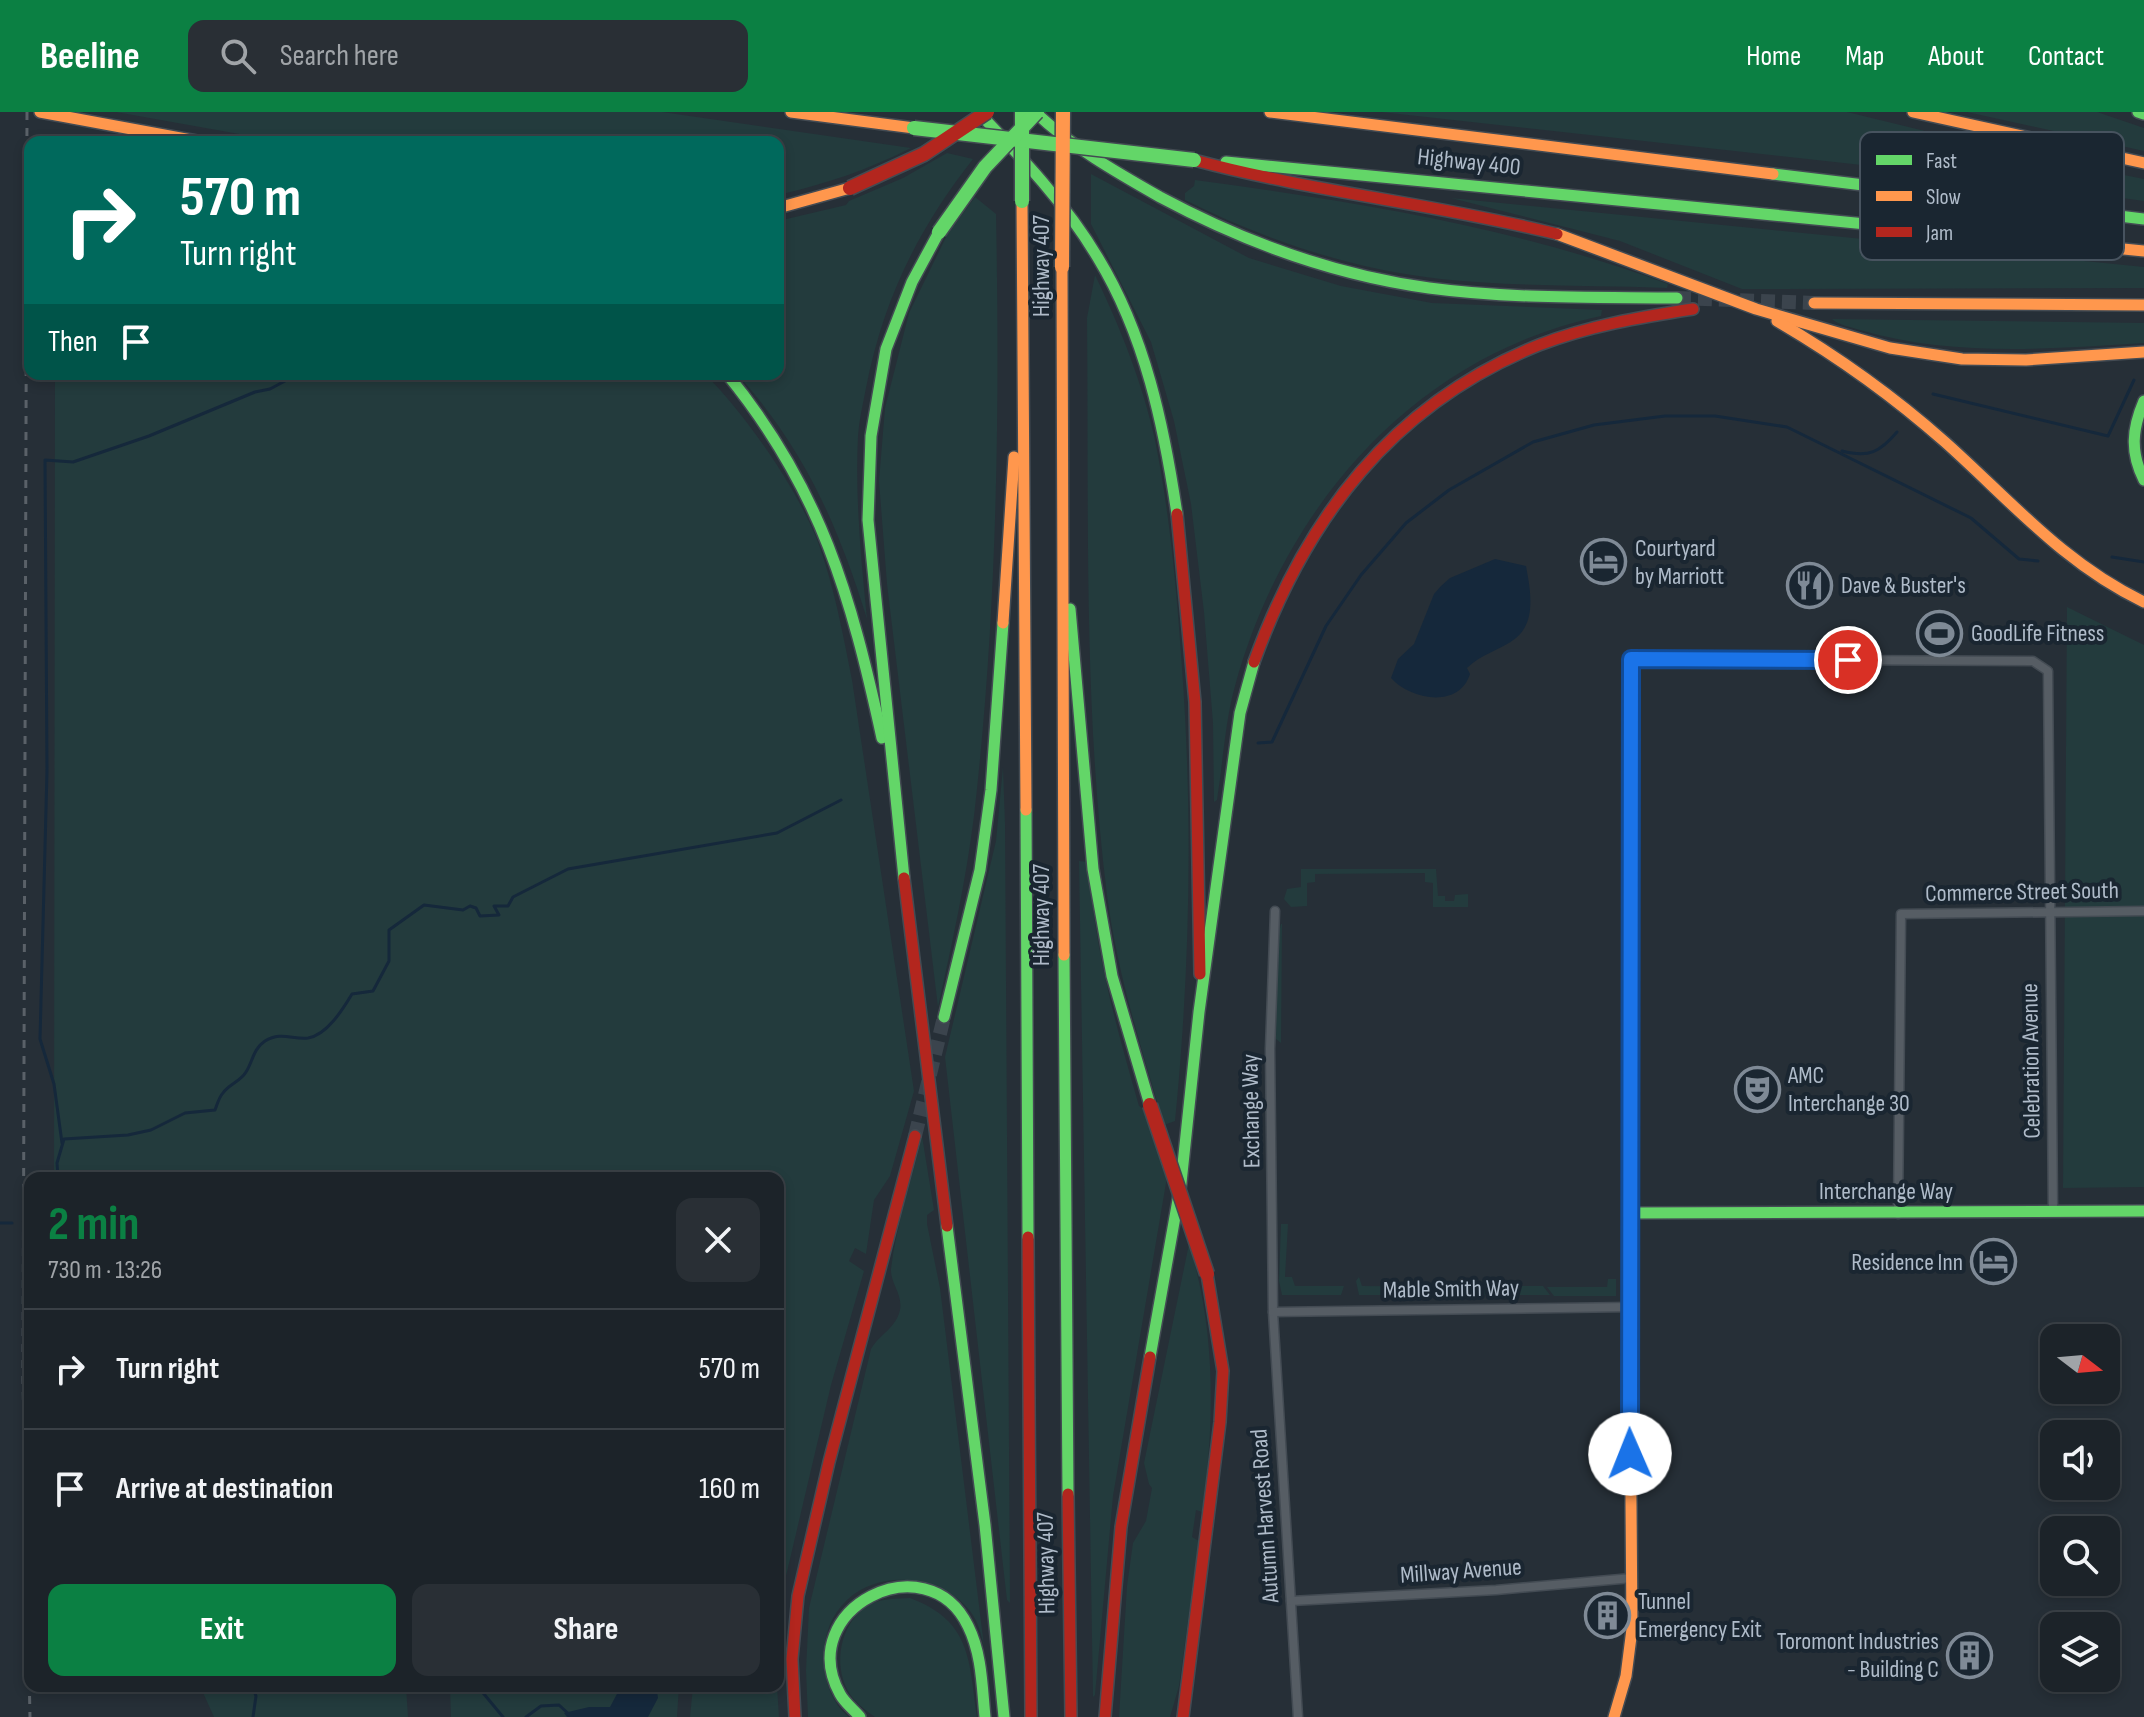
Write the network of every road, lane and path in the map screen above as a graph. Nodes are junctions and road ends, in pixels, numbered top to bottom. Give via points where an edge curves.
1 (40, 112) edge
2 (791, 112) edge
3 (978, 112) edge
4 (987, 112) edge
5 (1022, 112) edge
6 (1036, 112) edge
7 (1063, 112) edge
8 (1270, 112) edge
9 (1913, 112) edge
10 (2138, 112) edge
11 (2144, 114) edge
12 (2004, 132) edge
13 (169, 136) edge
14 (2124, 159) edge
15 (1194, 160) junction
16 (2144, 163) edge
17 (1860, 184) edge
18 (784, 206) edge
19 (2124, 217) edge
20 (2144, 219) edge
21 (1860, 223) edge
22 (2124, 249) edge
23 (2144, 251) edge
24 (1677, 298) tunnel mouth
25 (1814, 303) tunnel mouth
26 (2144, 305) edge
27 (1693, 309) tunnel mouth
28 (1756, 309) junction
29 (2144, 352) edge
30 (732, 380) edge
31 (1021, 381) junction
32 (2144, 401) edge
33 (2144, 480) edge
34 (1062, 526) junction
35 (2144, 602) edge
36 (895, 809) junction
37 (1275, 911) dead end
38 (2048, 911) junction
39 (2144, 911) edge
40 (1200, 1011) junction
41 (944, 1017) tunnel mouth
42 (915, 1136) tunnel mouth
43 (2053, 1211) junction
44 (2144, 1211) edge
45 (1629, 1213) junction
46 (1898, 1214) junction
47 (1630, 1307) junction
48 (1273, 1312) junction
49 (1632, 1578) junction
50 (1291, 1601) junction
51 (795, 1717) edge
52 (860, 1717) edge
53 (985, 1717) edge
54 (1004, 1717) edge
55 (1031, 1717) edge
56 (1071, 1717) edge
57 (1105, 1717) edge
58 (1183, 1717) edge
59 (1298, 1717) edge
60 (1614, 1717) edge

1 - 13 main road
2 - 15 main road, Highway 400, bridge
3 - 40 main road via 1033,168 1093,251 1113,284 1155,402 1171,469 1193,663 1201,846
4 - 18 main road, bridge via 924,154 850,188
5 - 31 main road, Highway 407, bridge
6 - 24 main road via 1051,128 1180,208 1266,247 1333,269 1468,292
6 - 36 main road, bridge via 973,182 939,232 912,282 886,349 876,394 868,520
7 - 34 main road, Highway 407, bridge
8 - 17 main road, Highway 400
9 - 12 main road
10 - 11 main road
14 - 16 main road
15 - 21 main road, Highway 400
15 - 28 main road via 1279,182 1493,218 1566,236
19 - 20 main road, Highway 400
22 - 23 main road, Highway 400
25 - 26 main road
27 - 40 main road via 1579,330 1479,374 1407,423 1366,462 1306,540 1280,586 1245,686
28 - 29 main road via 1890,348 1962,359
28 - 35 main road via 1890,396 2072,563
30 - 36 main road via 786,452 829,539 860,637
31 - 41 main road via 991,790 980,870
31 - 55 main road, Highway 407
32 - 33 main road via 2131,439
34 - 56 main road, Highway 407
34 - 58 main road, bridge via 1093,869 1112,976 1207,1274 1223,1371
36 - 54 main road
37 - 48 street, Exchange Way via 1270,1049
38 - 39 street, Commerce Street South
38 - 43 street, Celebration Avenue
38 - 45 street, Celebration Avenue via 2050,676 2043,665 1631,659
38 - 46 street, Commerce Street South via 1901,914
40 - 57 main road via 1165,1286 1125,1499
42 - 51 main road via 798,1596 792,1659
43 - 44 main road, Interchange Way
43 - 46 main road, Interchange Way
45 - 46 main road, Interchange Way
45 - 47 main road
47 - 48 street, Mable Smith Way
47 - 49 main road
48 - 50 street, Autumn Harvest Road
49 - 50 street, Millway Avenue
49 - 60 main road via 1626,1676
50 - 59 street, Autumn Harvest Road
52 - 53 main road via 834,1683 829,1665 832,1640 844,1616 863,1598 906,1586 942,1597 968,1624 981,1671

